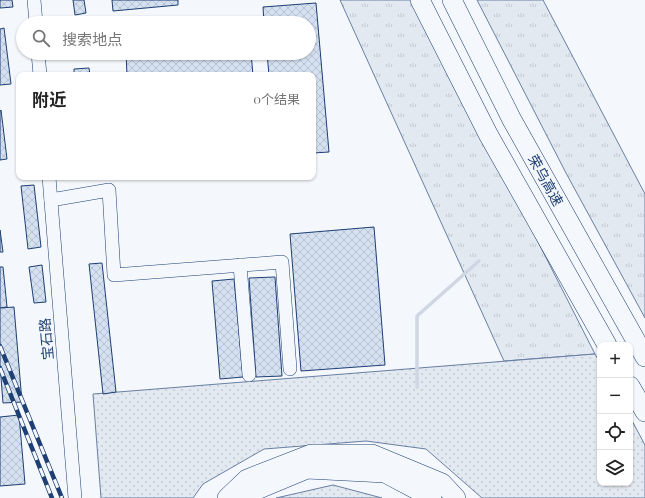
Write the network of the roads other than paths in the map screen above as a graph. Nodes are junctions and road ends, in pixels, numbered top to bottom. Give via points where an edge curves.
1 (34, 0) edge
2 (420, 0) edge
3 (452, 0) edge
4 (35, 16) edge
5 (39, 60) edge
6 (40, 72) edge
7 (49, 180) edge
8 (51, 200) junction
9 (240, 265) junction
10 (605, 342) edge
11 (645, 356) edge
12 (290, 369) dead end
13 (249, 375) dead end
14 (633, 391) edge
15 (645, 412) edge
16 (76, 498) edge
17 (227, 498) edge
18 (244, 498) edge
19 (432, 498) edge
20 (456, 498) edge

1 - 4 street
2 - 10 highway, 荣乌高速 via 488,134
3 - 11 highway, 荣乌高速 via 512,120
5 - 6 street
7 - 8 street, 宝石路
8 - 9 street via 109,190 114,275
8 - 16 street, 宝石路
9 - 12 street via 282,262
9 - 13 street
14 - 15 highway
17 - 20 highway via 247,479 311,454 372,454 442,483
18 - 19 highway via 247,494 307,469 385,473

